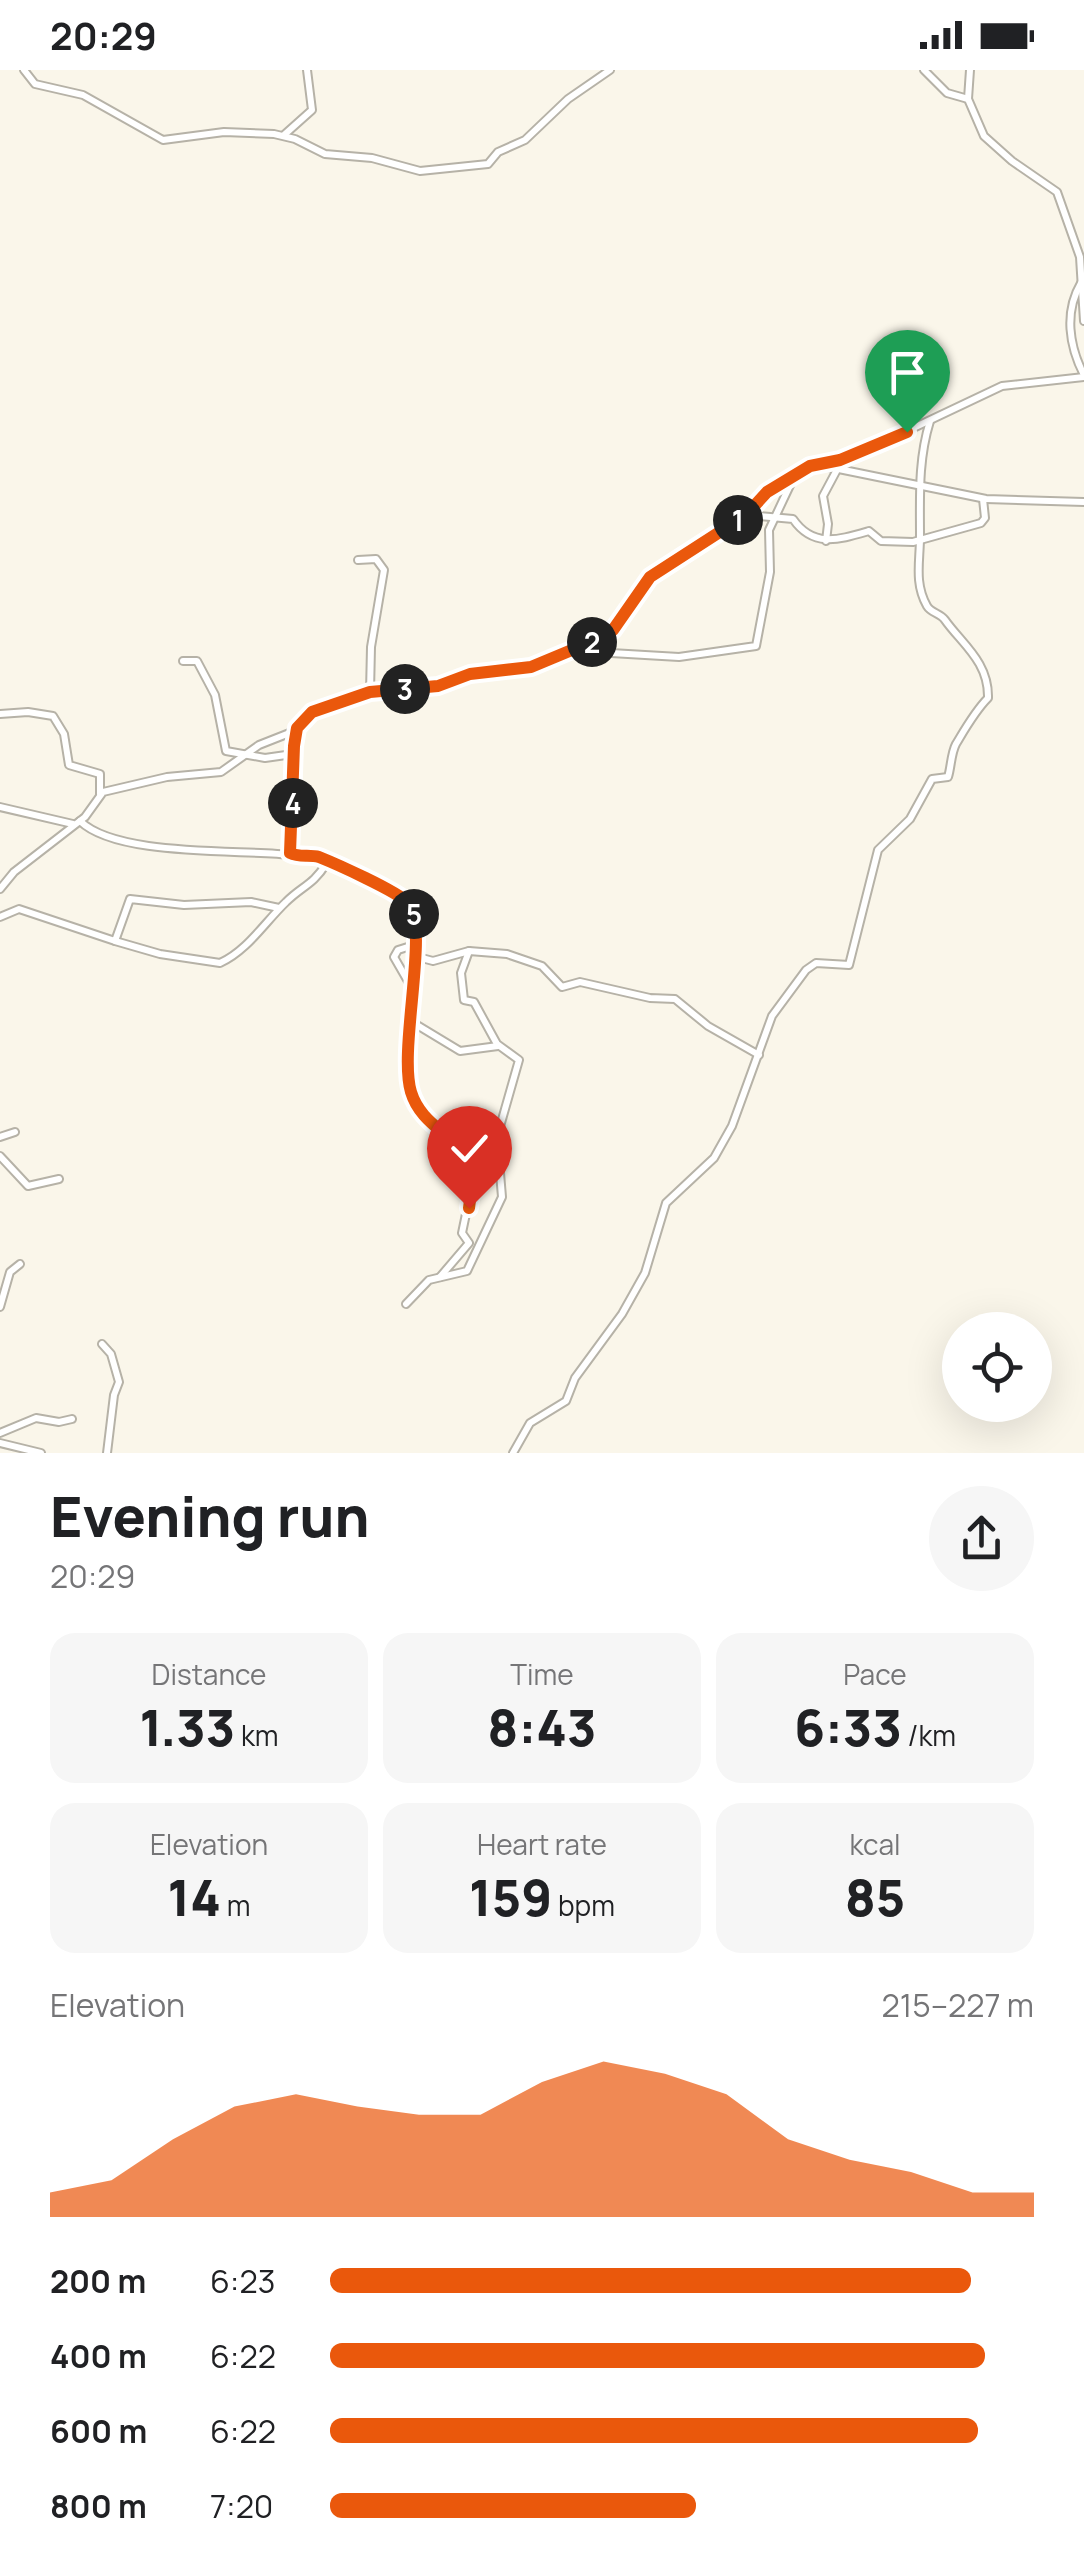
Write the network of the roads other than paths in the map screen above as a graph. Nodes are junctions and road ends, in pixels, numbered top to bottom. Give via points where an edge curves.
1 (24, 70) edge
2 (307, 70) edge
3 (610, 70) edge
4 (924, 70) edge
5 (970, 70) edge
6 (968, 99) junction
7 (284, 135) junction
8 (1081, 283) junction
9 (1084, 321) edge
10 (1084, 376) edge
11 (930, 421) junction
12 (838, 464) junction
13 (793, 478) junction
14 (918, 486) junction
15 (983, 498) junction
16 (1084, 502) edge
17 (746, 515) junction
18 (774, 516) junction
19 (920, 538) junction
20 (826, 542) junction
21 (358, 560) dead end
22 (600, 639) junction
23 (183, 661) dead end
24 (370, 692) junction
25 (0, 714) edge
26 (297, 728) junction
27 (294, 754) junction
28 (242, 757) junction
29 (100, 795) junction
30 (0, 807) edge
31 (77, 823) junction
32 (292, 855) junction
33 (326, 864) junction
34 (0, 889) edge
35 (280, 908) junction
36 (0, 917) edge
37 (115, 941) junction
38 (414, 945) junction
39 (469, 951) junction
40 (414, 956) junction
41 (412, 970) junction
42 (410, 980) junction
43 (413, 990) junction
44 (410, 1016) junction
45 (413, 1026) junction
46 (499, 1046) junction
47 (760, 1055) junction
48 (15, 1132) dead end
49 (0, 1136) edge
50 (0, 1156) edge
51 (59, 1179) dead end
52 (20, 1264) dead end
53 (440, 1277) junction
54 (406, 1304) dead end
55 (0, 1307) edge
56 (102, 1344) dead end
57 (72, 1419) dead end
58 (0, 1433) edge
59 (0, 1443) edge
60 (42, 1453) edge
61 (107, 1453) edge
62 (512, 1453) edge

1 - 7 street via 41,87 100,102 157,138
2 - 7 street via 312,110
3 - 7 street via 525,140 474,168 411,170 325,154
4 - 6 street via 947,93
5 - 6 street
6 - 8 street via 984,136 1057,192 1079,253
8 - 9 street
8 - 10 street via 1069,309
10 - 11 street via 1002,386
11 - 12 street
11 - 14 street
12 - 13 street via 810,467
12 - 14 street
12 - 20 street via 822,496
13 - 17 street via 764,494
13 - 18 street
14 - 15 street
14 - 19 street
15 - 16 street
15 - 19 street via 981,523
17 - 18 street
17 - 22 street via 650,577
18 - 20 street via 794,520
18 - 22 street via 754,647 654,658 611,653
19 - 20 street via 881,541 868,531
19 - 47 street via 918,583 927,608 964,638 987,680 988,698 956,743 948,777 931,780 910,819 880,847 849,964 820,962 806,970 772,1016
21 - 24 street via 376,559 384,570
22 - 24 street via 531,667
23 - 28 street via 198,661 215,695 224,748
24 - 26 street via 319,708
25 - 29 street via 53,716 70,765 100,774
26 - 27 street
26 - 28 street
27 - 28 street
27 - 32 street
28 - 29 street via 217,773 153,779
29 - 31 street
30 - 31 street
31 - 32 street via 154,848
31 - 34 street
32 - 33 street
33 - 35 street via 316,881
33 - 38 street via 407,902 416,919
35 - 37 street via 220,963
35 - 37 street via 130,899
36 - 37 street via 19,909
38 - 40 street
38 - 42 street via 394,957
39 - 40 street via 433,960
39 - 46 street via 464,998 474,1002
39 - 47 street via 536,963 562,988 580,982 676,1000
40 - 41 street
41 - 42 street
41 - 43 street
42 - 43 street
42 - 44 street
43 - 44 street
44 - 45 street
45 - 46 street via 460,1051
45 - 53 street via 405,1052 413,1099 426,1120 462,1150 472,1185 462,1233 469,1243
46 - 53 street via 516,1055 519,1065 497,1137 502,1198 472,1265 464,1274
47 - 62 street via 714,1158 666,1202 644,1273 622,1314 566,1401 534,1420
48 - 49 street
50 - 51 street via 28,1186
52 - 55 street via 10,1272
53 - 54 street via 423,1284
56 - 61 street via 120,1382
57 - 58 street via 36,1418
59 - 60 street

